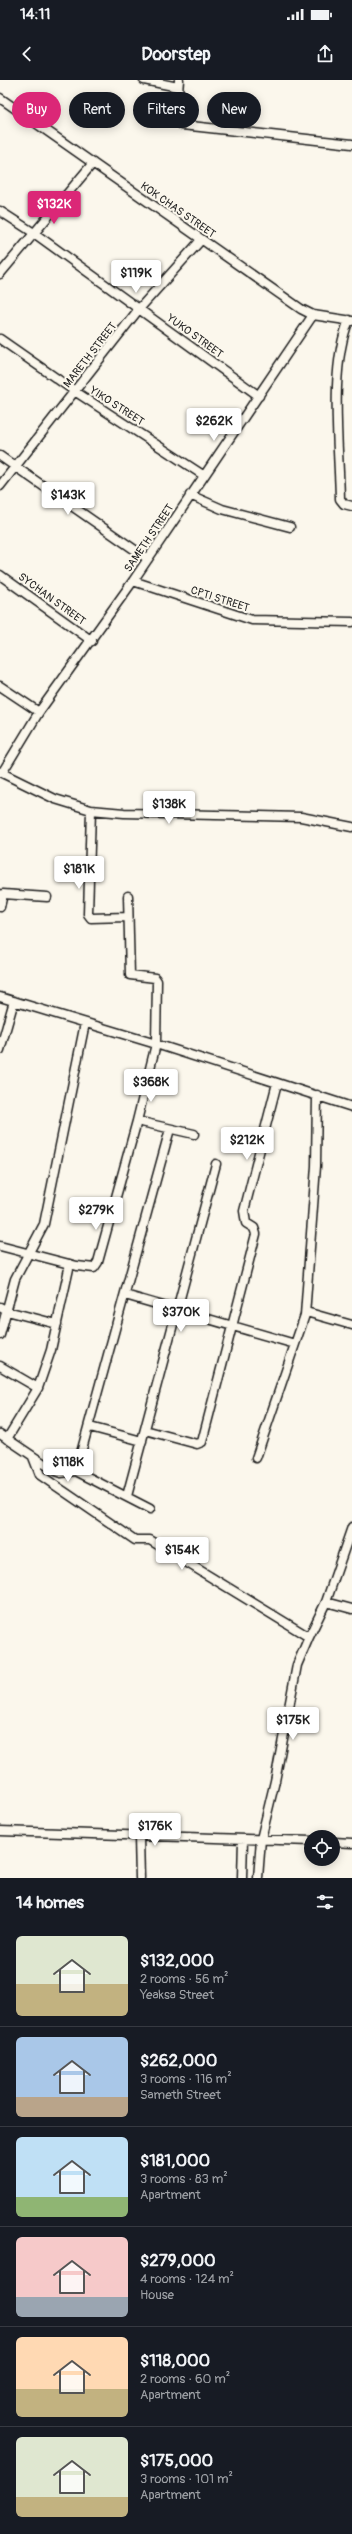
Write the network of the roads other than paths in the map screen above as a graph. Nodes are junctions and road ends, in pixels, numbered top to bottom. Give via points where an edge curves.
1 (144, 80) edge
2 (178, 84) edge
3 (0, 98) edge
4 (352, 144) edge
5 (94, 163) junction
6 (0, 211) edge
7 (34, 233) junction
8 (201, 240) junction
9 (0, 274) edge
10 (139, 309) junction
11 (313, 314) junction
12 (351, 320) edge
13 (0, 339) edge
14 (76, 392) junction
15 (259, 396) junction
16 (0, 456) edge
17 (16, 466) junction
18 (203, 475) junction
19 (0, 486) edge
20 (190, 495) junction
21 (352, 506) edge
22 (290, 527) dead end
23 (148, 559) junction
24 (0, 575) edge
25 (133, 581) junction
26 (352, 622) edge
27 (92, 640) junction
28 (0, 686) edge
29 (38, 712) junction
30 (1, 773) edge
31 (91, 810) junction
32 (352, 827) edge
33 (128, 896) dead end
34 (47, 897) dead end
35 (0, 907) edge
36 (127, 917) junction
37 (0, 997) edge
38 (14, 1001) junction
39 (85, 1023) junction
40 (156, 1044) junction
41 (0, 1050) edge
42 (277, 1082) junction
43 (317, 1095) junction
44 (352, 1107) edge
45 (137, 1120) junction
46 (170, 1129) junction
47 (194, 1134) dead end
48 (216, 1164) dead end
49 (0, 1246) edge
50 (29, 1254) junction
51 (70, 1264) junction
52 (125, 1295) junction
53 (177, 1308) junction
54 (3, 1309) edge
55 (306, 1312) junction
56 (57, 1324) junction
57 (352, 1325) edge
58 (234, 1327) junction
59 (0, 1335) edge
60 (295, 1344) junction
61 (0, 1366) edge
62 (38, 1388) junction
63 (90, 1427) junction
64 (145, 1430) junction
65 (0, 1434) edge
66 (7, 1439) junction
67 (142, 1441) junction
68 (33, 1457) junction
69 (256, 1458) dead end
70 (76, 1471) junction
71 (127, 1496) junction
72 (150, 1509) dead end
73 (352, 1527) edge
74 (326, 1602) junction
75 (352, 1609) edge
76 (309, 1638) junction
77 (0, 1831) edge
78 (139, 1837) junction
79 (243, 1839) junction
80 (261, 1839) junction
81 (304, 1841) edge
82 (340, 1842) edge
83 (352, 1843) edge
84 (140, 1878) edge
85 (242, 1878) edge
86 (258, 1878) edge

1 - 2 street
2 - 4 street via 176,117 182,125
3 - 5 street, KOK CHAS STREET
5 - 7 street
5 - 8 street, KOK CHAS STREET
6 - 7 street, YUKO STREET
7 - 9 street
7 - 10 street, YUKO STREET
8 - 10 street, MARETH STREET
8 - 11 street, KOK CHAS STREET via 301,309
10 - 14 street, MARETH STREET
10 - 15 street, YUKO STREET
11 - 12 street, KOK CHAS STREET
11 - 15 street, SAMETH STREET
12 - 21 street via 343,335 338,375 340,499 344,504
13 - 14 street, YIKO STREET
14 - 17 street, MARETH STREET
14 - 18 street, YIKO STREET
15 - 18 street, SAMETH STREET
16 - 17 street
17 - 19 street, MARETH STREET
17 - 23 street
18 - 20 street, SAMETH STREET
20 - 22 street via 222,509
20 - 23 street, SAMETH STREET
23 - 25 street, SAMETH STREET
24 - 27 street, SYCHAN STREET
25 - 26 street, CPTI STREET via 252,620
25 - 27 street, SAMETH STREET
27 - 29 street, SAMETH STREET
28 - 29 street
29 - 30 street, SAMETH STREET
30 - 31 street via 55,799
31 - 32 street via 124,814 301,817
31 - 36 street via 88,914 91,918
33 - 36 street
34 - 35 street via 3,894
36 - 40 street via 130,975 152,977 157,981
37 - 38 street
38 - 39 street
38 - 41 street
39 - 40 street
39 - 50 street via 44,1224
40 - 42 street
40 - 45 street
42 - 43 street
42 - 58 street via 244,1211 246,1223 254,1228 256,1234
43 - 44 street
43 - 55 street via 316,1166
45 - 46 street
45 - 51 street via 98,1262 94,1268
46 - 47 street
46 - 52 street
48 - 53 street
49 - 50 street
50 - 51 street
50 - 54 street
51 - 56 street
52 - 53 street
52 - 63 street
53 - 58 street
53 - 64 street
54 - 56 street
54 - 59 street
55 - 57 street
55 - 60 street
56 - 62 street
58 - 60 street
58 - 64 street via 202,1442 197,1444
60 - 69 street
61 - 62 street
62 - 66 street
63 - 67 street
63 - 70 street
64 - 67 street
65 - 66 street
66 - 68 street
67 - 71 street
68 - 70 street via 61,1473
68 - 76 street via 40,1474 135,1540 150,1540
70 - 71 street
71 - 72 street
73 - 74 street
74 - 75 street
74 - 76 street
76 - 80 street via 298,1665
77 - 78 street
78 - 79 street
78 - 84 street
79 - 80 street
79 - 85 street
80 - 81 street
80 - 86 street
82 - 83 street

